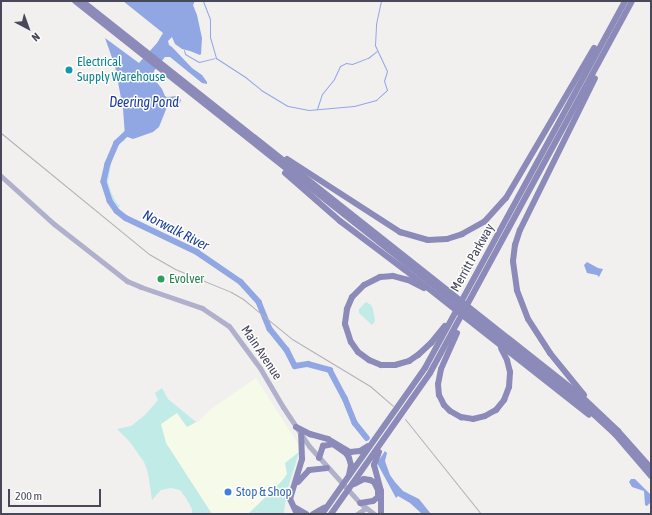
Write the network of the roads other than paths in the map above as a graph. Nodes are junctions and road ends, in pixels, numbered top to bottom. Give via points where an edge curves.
1 (75, 1) edge
2 (82, 1) edge
3 (86, 1) edge
4 (632, 1) edge
5 (624, 4) edge
6 (109, 22) junction
7 (614, 35) junction
8 (144, 53) junction
9 (163, 68) junction
10 (259, 144) junction
11 (271, 154) junction
12 (1, 176) edge
13 (531, 180) junction
14 (525, 192) junction
15 (460, 313) junction
16 (451, 318) junction
17 (459, 324) junction
18 (479, 328) junction
19 (296, 427) junction
20 (392, 429) junction
21 (618, 431) junction
22 (380, 433) junction
23 (301, 435) junction
24 (319, 458) junction
25 (638, 459) junction
26 (327, 468) junction
27 (651, 468) edge
28 (651, 476) edge
29 (346, 481) junction
30 (351, 486) junction
31 (332, 500) junction
32 (360, 503) junction
33 (366, 508) junction
34 (297, 514) edge
35 (306, 514) edge
36 (313, 514) edge
37 (322, 514) edge
38 (331, 514) edge
39 (357, 514) edge
40 (374, 514) edge
41 (381, 514) edge

1 - 8 highway
2 - 6 highway
3 - 6 highway
4 - 7 highway, Merritt Parkway
5 - 11 highway via 586,62 514,186 494,213 472,230 447,239 423,239 396,230
5 - 13 highway, Merritt Parkway
6 - 8 highway
7 - 13 highway, Merritt Parkway
7 - 21 highway via 518,235 514,250 513,274 528,319 550,353 580,391
8 - 9 highway
9 - 10 highway via 226,114
9 - 10 highway via 246,137
10 - 11 highway
10 - 11 highway
11 - 15 highway via 340,221
11 - 21 highway via 567,385
11 - 25 highway via 577,399
12 - 19 main road, Main Avenue via 69,237 127,281 202,308 229,326
13 - 14 highway, Merritt Parkway
14 - 16 highway, Merritt Parkway
14 - 17 highway, Merritt Parkway
15 - 16 highway via 413,282 388,276 372,280 357,290 348,305 345,324 351,342 362,356 377,364 395,365 409,361 422,352
15 - 18 highway
16 - 22 highway via 419,377
17 - 18 highway via 441,369 438,388 440,398 447,408 458,416 470,419 485,416 499,407 506,396 510,379 509,364 504,353
17 - 20 highway
18 - 25 highway via 594,419
19 - 22 highway via 354,452 363,450
19 - 23 main road, Main Avenue
20 - 30 highway
20 - 41 highway via 375,462 381,491
21 - 27 highway
22 - 29 highway
23 - 24 main road, Main Avenue
23 - 34 highway via 302,459 290,498
24 - 26 main road, Main Avenue
24 - 29 highway via 321,449 326,444 333,444 346,454 351,465
25 - 28 highway
26 - 32 main road, Main Avenue
26 - 35 highway via 313,468 305,472 293,491 295,506
29 - 31 highway
30 - 32 highway via 364,479 377,486 379,494 376,499 369,503
30 - 38 highway
31 - 36 highway via 322,510
31 - 37 highway
32 - 33 main road, Main Avenue
33 - 39 main road
33 - 40 main road, Main Avenue

